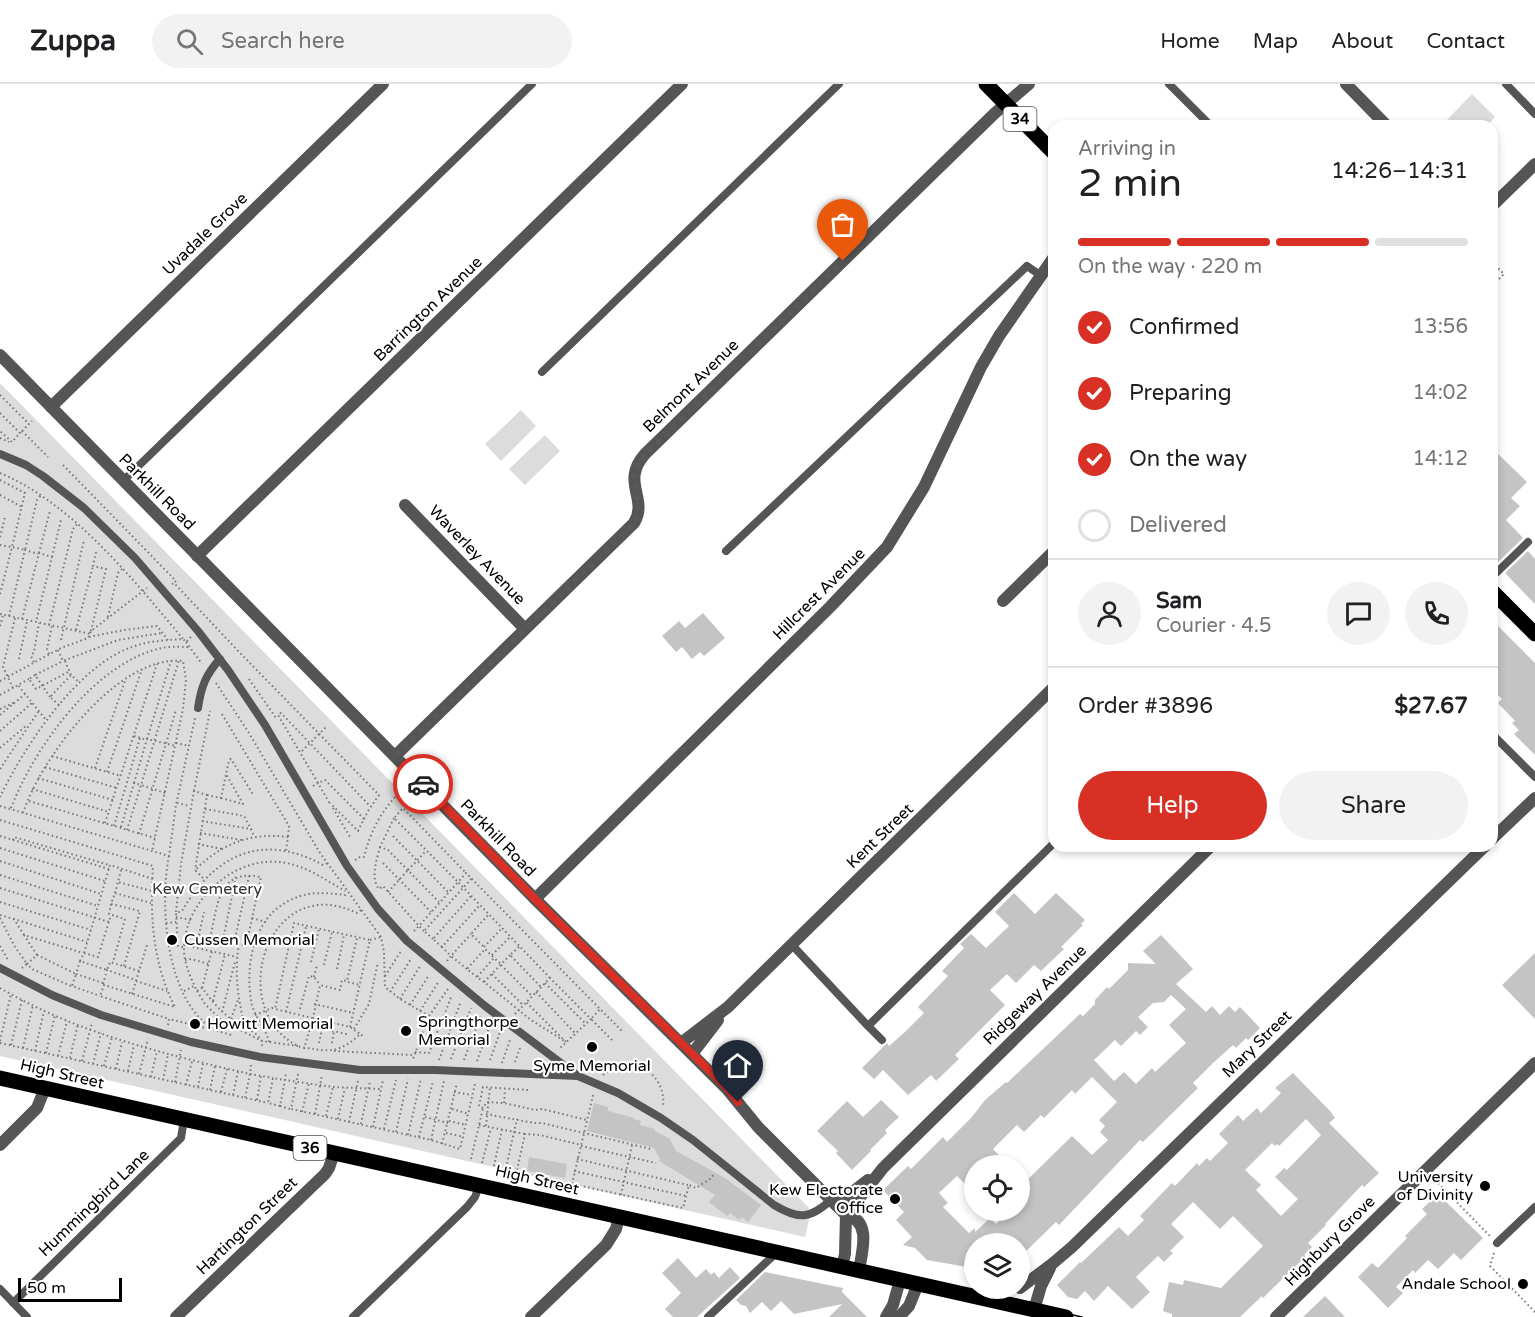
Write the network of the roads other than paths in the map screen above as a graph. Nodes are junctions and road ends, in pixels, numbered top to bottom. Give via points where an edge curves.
1 (383, 84) edge
2 (532, 84) edge
3 (682, 84) edge
4 (839, 84) edge
5 (986, 84) edge
6 (1029, 84) edge
7 (1169, 84) edge
8 (1346, 84) edge
9 (1506, 84) edge
10 (1006, 105) junction
11 (1535, 114) edge
12 (1205, 120) edge
13 (1381, 120) edge
14 (1048, 147) edge
15 (1535, 164) edge
16 (1498, 200) edge
17 (1048, 265) edge
18 (1040, 275) junction
19 (0, 355) edge
20 (542, 372) dead end
21 (51, 407) junction
22 (0, 454) edge
23 (123, 481) junction
24 (405, 505) dead end
25 (1528, 542) dead end
26 (726, 551) dead end
27 (197, 556) junction
28 (1048, 557) edge
29 (1498, 571) edge
30 (1498, 597) edge
31 (1003, 601) dead end
32 (525, 629) junction
33 (1535, 634) edge
34 (220, 659) junction
35 (1048, 693) edge
36 (198, 708) road end
37 (1498, 740) edge
38 (395, 756) junction
39 (1535, 777) edge
40 (1535, 798) edge
41 (1498, 833) edge
42 (1048, 849) edge
43 (1205, 852) edge
44 (1479, 852) edge
45 (535, 899) junction
46 (792, 945) junction
47 (0, 968) edge
48 (728, 1007) junction
49 (868, 1026) junction
50 (882, 1040) dead end
51 (681, 1042) junction
52 (692, 1054) junction
53 (1535, 1063) edge
54 (578, 1076) junction
55 (0, 1078) edge
56 (45, 1088) junction
57 (184, 1119) junction
58 (0, 1145) edge
59 (334, 1153) junction
60 (883, 1168) junction
61 (479, 1186) junction
62 (834, 1202) junction
63 (1535, 1207) edge
64 (846, 1215) junction
65 (619, 1217) junction
66 (1497, 1244) road end
67 (777, 1252) junction
68 (1052, 1264) junction
69 (842, 1267) junction
70 (859, 1270) junction
71 (900, 1280) junction
72 (1030, 1280) edge
73 (918, 1284) junction
74 (0, 1289) edge
75 (1005, 1299) edge
76 (1001, 1302) junction
77 (14, 1303) junction
78 (1041, 1313) edge
79 (27, 1317) edge
80 (176, 1317) edge
81 (353, 1317) edge
82 (531, 1317) edge
83 (708, 1317) edge
84 (886, 1317) edge
85 (899, 1317) edge
86 (1066, 1317) edge
87 (1276, 1317) edge

1 - 21 street, Uvadale Grove
2 - 23 lane
3 - 27 street, Barrington Avenue
4 - 20 lane
5 - 10 main road, 34
6 - 10 street, Belmont Avenue
7 - 12 lane
8 - 13 street
9 - 11 lane
10 - 14 main road, 34
10 - 32 street, Belmont Avenue via 645,454 634,475 639,511 634,523
15 - 16 street
17 - 18 street, Hillcrest Avenue
18 - 26 lane via 1027,266
18 - 45 street, Hillcrest Avenue via 994,344 924,488 887,547
19 - 21 street, Parkhill Road
21 - 23 street, Parkhill Road
22 - 34 lane via 26,465 65,492 114,537
23 - 27 street, Parkhill Road
24 - 32 street, Waverley Avenue
25 - 29 lane
27 - 38 street, Parkhill Road
28 - 31 street
30 - 33 main road
32 - 38 street, Belmont Avenue
34 - 36 lane via 208,672
34 - 54 lane via 265,725 340,855 378,909 425,958
35 - 46 street, Kent Street
37 - 39 lane
38 - 45 street, Parkhill Road
40 - 41 street
42 - 49 lane
43 - 60 street, Ridgeway Avenue
44 - 68 street, Mary Street
45 - 51 street, Parkhill Road
46 - 48 street, Kent Street
46 - 49 lane
47 - 54 lane via 96,1013 253,1056 360,1070
48 - 51 street, Kent Street
48 - 52 street, Kent Street
49 - 50 lane
51 - 52 street, Parkhill Road
52 - 62 street, Parkhill Road
53 - 87 street, Highbury Grove
54 - 62 lane via 661,1118 785,1212 810,1216
55 - 56 main road, High Street / 36
56 - 57 main road, High Street / 36
56 - 58 street via 37,1108
57 - 59 main road, High Street / 36
57 - 77 lane, Hummingbird Lane via 181,1138
59 - 61 main road, High Street / 36
59 - 80 street, Hartington Street via 325,1174
60 - 62 street, Ridgeway Avenue
60 - 64 street, Ridgeway Avenue
61 - 65 main road, High Street / 36
61 - 81 lane via 468,1207
62 - 64 street, Parkhill Road
63 - 66 lane
64 - 69 street
64 - 70 street, Parkhill Road via 856,1219 862,1228
65 - 67 main road, High Street / 36
65 - 82 street via 606,1245
67 - 69 main road, High Street / 36
67 - 83 lane
68 - 72 street, Mary Street
68 - 78 street, Mary Street via 1041,1286
69 - 70 main road, High Street / 36
70 - 71 main road, High Street / 36
71 - 73 main road, High Street / 36
71 - 84 street
73 - 76 main road, High Street / 36
73 - 85 street via 909,1306
74 - 77 lane
75 - 76 street, Mary Street
76 - 78 main road, High Street / 36
77 - 79 lane
78 - 86 main road, High Street / 36

